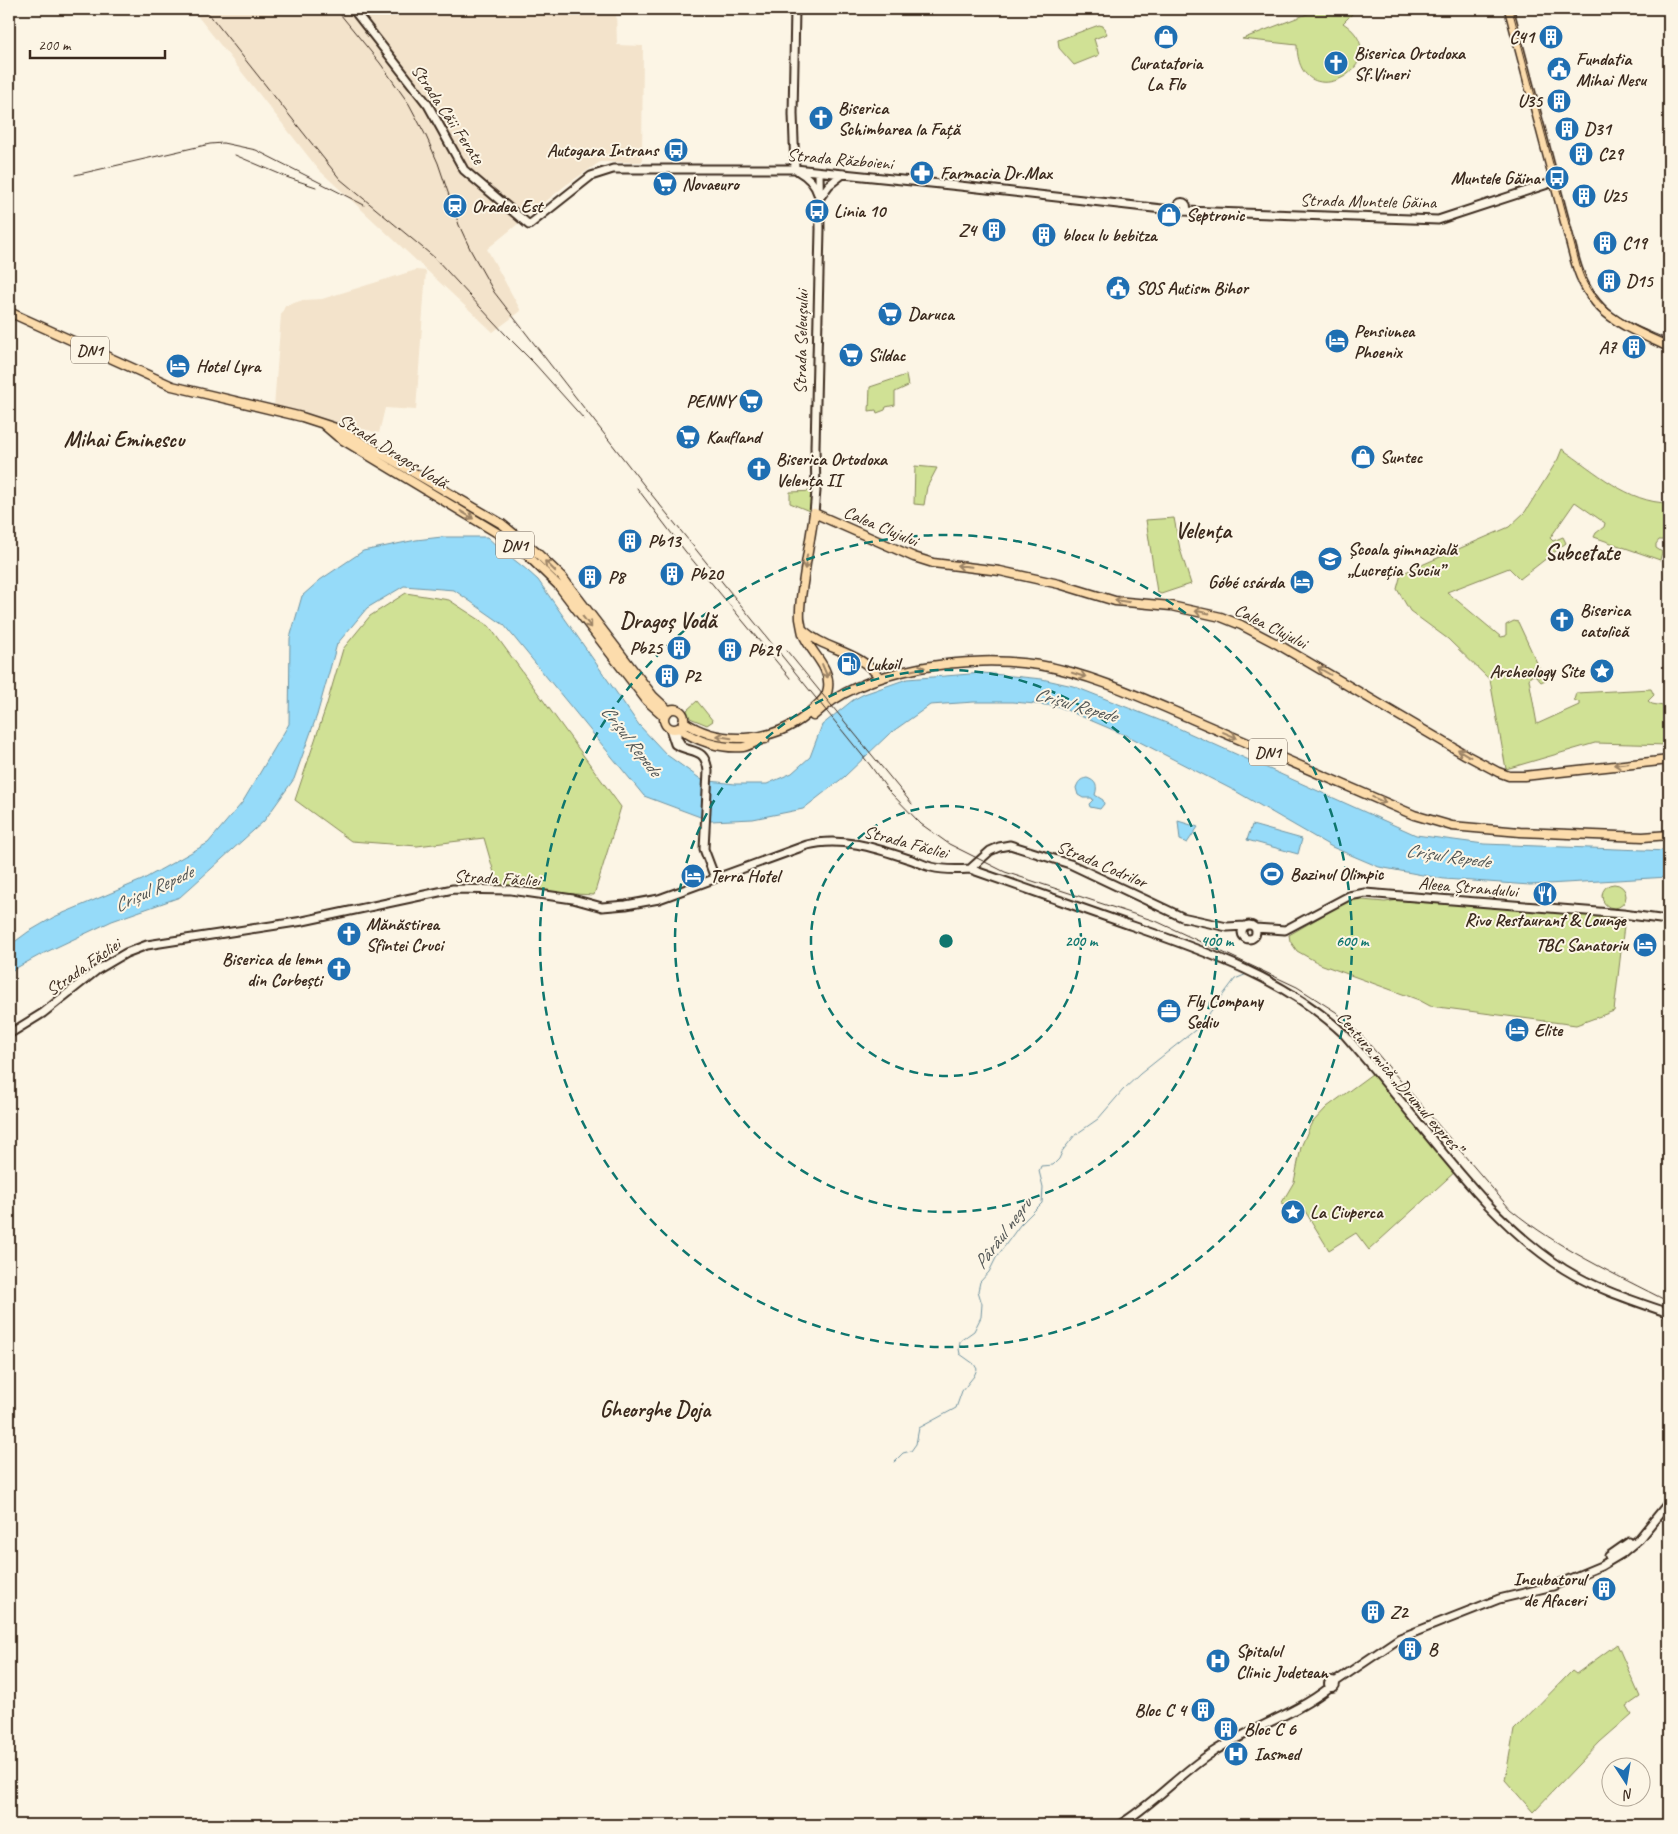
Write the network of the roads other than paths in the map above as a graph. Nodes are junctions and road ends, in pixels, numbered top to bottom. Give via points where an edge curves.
1 (353, 9) edge
2 (795, 9) edge
3 (1509, 9) edge
4 (795, 169) junction
5 (819, 172) junction
6 (843, 174) junction
7 (1554, 182) junction
8 (820, 199) junction
9 (1182, 208) joint
10 (529, 225) joint
11 (9, 312) edge
12 (1669, 348) edge
13 (323, 424) junction
14 (338, 437) junction
15 (373, 449) junction
16 (380, 458) junction
17 (814, 514) junction
18 (802, 628) junction
19 (880, 678) junction
20 (667, 713) junction
21 (679, 728) junction
22 (1669, 760) edge
23 (1669, 835) edge
24 (970, 869) junction
25 (714, 878) junction
26 (1669, 920) edge
27 (1245, 926) junction
28 (1227, 927) junction
29 (1256, 931) junction
30 (1242, 935) junction
31 (9, 1034) edge
32 (1669, 1313) edge
33 (1669, 1502) edge
34 (1119, 1825) edge

1 - 10 street, Strada Căii Ferate via 428,105 464,170
2 - 4 street
3 - 7 main road
4 - 5 street, Strada Războieni
4 - 8 street via 812,183
4 - 10 street, Strada Războieni via 613,169 592,176
5 - 6 street, Strada Războieni
5 - 8 street, Strada Seleușului
6 - 8 street via 825,189
6 - 9 street, Strada Războieni via 1164,209
7 - 9 street, Strada Muntele Găina via 1438,220
7 - 12 main road via 1577,270 1591,298 1615,321
8 - 17 street, Strada Seleușului
11 - 13 main road, DN1 via 172,386
13 - 14 main road, Strada Dragoș Vodă / DN1
13 - 15 main road, Strada Dragoș Vodă / DN1 via 339,429
14 - 15 main road via 345,437 366,452
14 - 16 main road, Strada Dragoș Vodă / DN1
15 - 16 main road, Strada Dragoș Vodă / DN1
16 - 20 main road, Strada Dragoș Vodă / DN1 via 526,554 558,585 647,701
17 -> 18 main road, DN1 via 801,596
22 -> 17 main road, Calea Clujului via 1509,776 1466,755 1279,645 1222,617 1171,606 1116,601 1000,571 932,563
18 - 19 main road via 812,637 857,657
18 -> 21 main road, Strada Dragoș Vodă / DN1 via 828,681 826,696 804,718 782,730 745,738
19 - 21 main road, Strada Dragoș Vodă / DN1 via 826,704 795,729 744,747 709,743
19 -> 23 main road, DN1 via 964,662 1008,661 1039,665 1122,690 1432,821 1520,832 1643,837
20 - 21 main road, Strada Dragoș Vodă / DN1 via 664,722
20 - 21 main road, Strada Dragoș Vodă / DN1 via 676,710 681,713
21 - 25 street via 681,745 706,760 704,849
24 - 25 street, Strada Făcliei via 931,867 847,842 824,841
24 - 28 street, Strada Codrilor via 990,851 1010,845 1070,864 1182,917
24 - 32 street, Centura mică „Drumul expres” via 1186,945 1254,973 1284,990 1344,1034 1470,1186 1516,1233 1566,1270 1610,1292
25 - 31 street, Strada Făcliei via 659,899 609,907 511,890 453,889 303,921 147,945 97,970 44,1013
26 - 29 street, Aleea Ștrandului via 1365,893 1349,896 1285,930
27 - 28 street, Strada Codrilor
27 - 29 street via 1251,925
27 - 30 street
28 - 30 street, Strada Codrilor
29 - 30 street via 1250,939
33 - 34 street via 1639,1539 1620,1554 1553,1586 1499,1599 1400,1638 1308,1701 1211,1753

